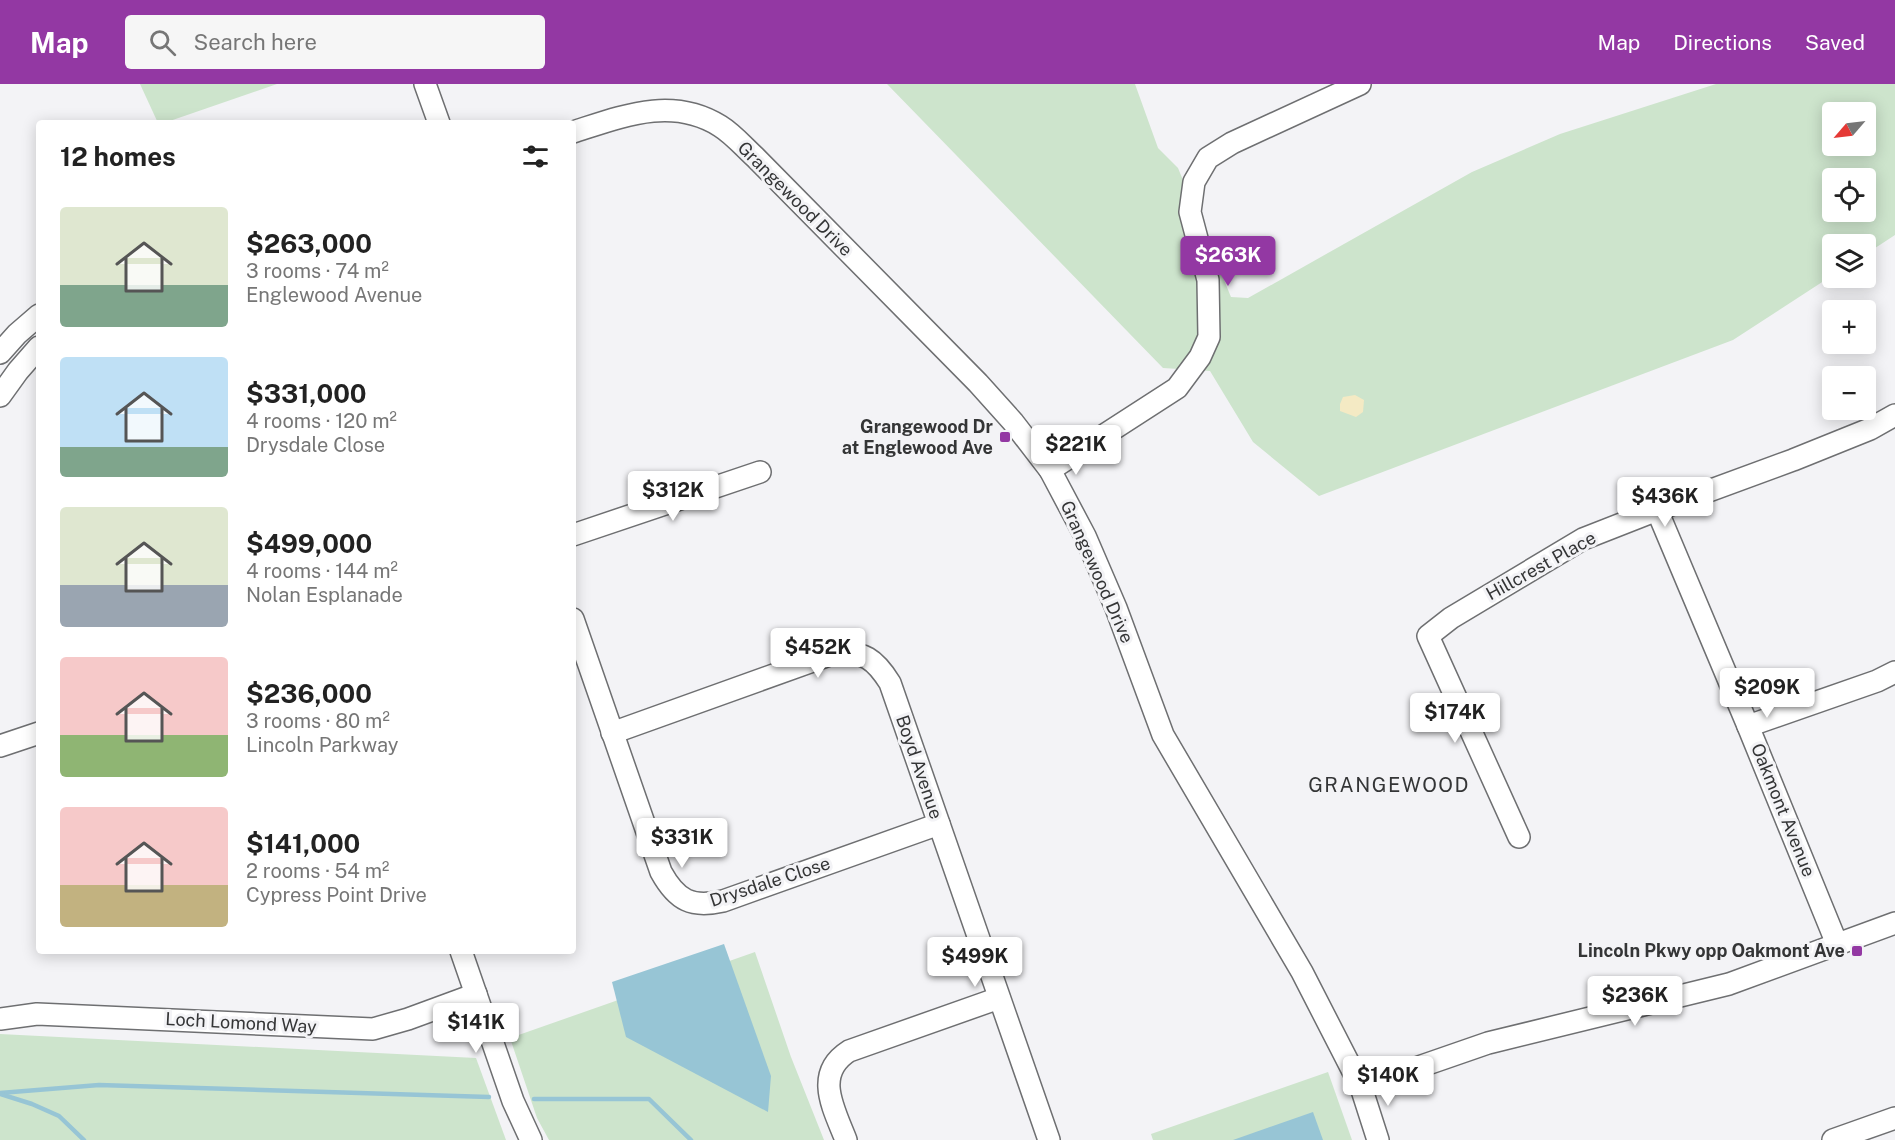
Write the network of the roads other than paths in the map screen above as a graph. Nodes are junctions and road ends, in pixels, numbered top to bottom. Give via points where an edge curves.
1 (425, 84) edge
2 (1360, 84) edge
3 (438, 120) edge
4 (576, 131) edge
5 (36, 318) edge
6 (17, 334) junction
7 (36, 348) edge
8 (36, 350) edge
9 (0, 353) edge
10 (0, 396) edge
11 (1895, 415) edge
12 (1050, 470) junction
13 (760, 472) dead end
14 (1657, 510) junction
15 (576, 535) edge
16 (576, 629) edge
17 (1895, 672) edge
18 (1748, 726) junction
19 (612, 733) junction
20 (36, 734) edge
21 (0, 746) edge
22 (939, 824) junction
23 (1519, 837) dead end
24 (1895, 923) edge
25 (1837, 944) junction
26 (462, 954) edge
27 (476, 994) junction
28 (999, 998) junction
29 (0, 1019) edge
30 (1360, 1087) junction
31 (1895, 1118) edge
32 (531, 1140) edge
33 (846, 1140) edge
34 (1049, 1140) edge
35 (1378, 1140) edge
36 (1833, 1140) edge

1 - 3 street
2 - 12 street via 1208,158 1194,183 1190,212 1208,280 1209,338 1200,357 1177,388
4 - 12 street, Grangewood Drive via 624,115 670,109 699,115 722,127 978,383
5 - 6 street
6 - 7 street
6 - 9 street
8 - 10 street
11 - 14 street, Hillcrest Place via 1793,460
12 - 30 street, Grangewood Drive via 1085,536 1163,735 1302,972
13 - 15 street
14 - 18 street, Oakmont Avenue
14 - 23 street, Hillcrest Place via 1583,539 1451,618 1428,636
16 - 19 street, Drysdale Close
17 - 18 street
18 - 25 street, Oakmont Avenue
19 - 22 street, Drysdale Close via 661,872 668,885 687,901 723,901
19 - 22 street, Boyd Avenue via 835,653 851,652 868,657 890,683
20 - 21 street
22 - 28 street, Boyd Avenue
24 - 25 street
25 - 30 street via 1729,984 1488,1043
26 - 27 street
27 - 29 street, Loch Lomond Way via 372,1029 54,1014
27 - 32 street via 513,1101
28 - 33 street via 839,1057 828,1080
28 - 34 street, Boyd Avenue
30 - 35 street, Grangewood Drive
31 - 36 street

